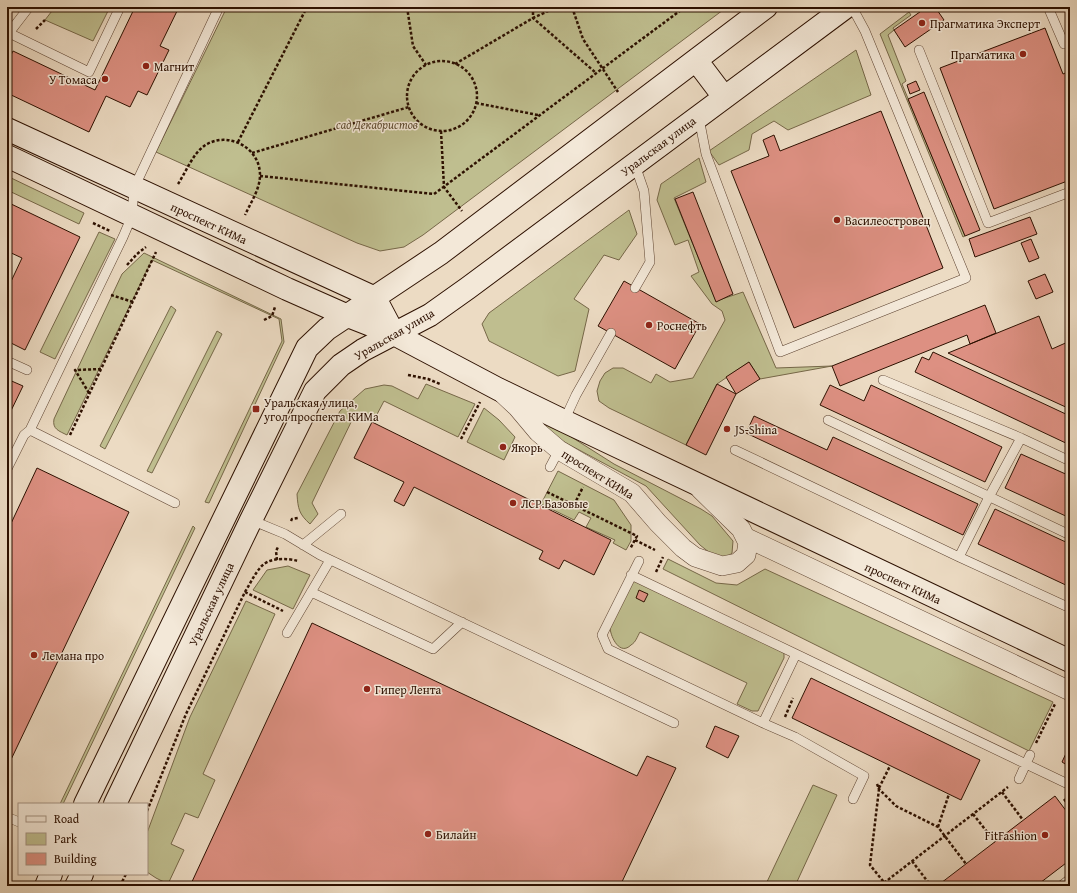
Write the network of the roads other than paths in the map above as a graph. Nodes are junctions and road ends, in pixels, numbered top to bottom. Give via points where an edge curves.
1 (29, 7) edge
2 (120, 7) edge
3 (219, 7) edge
4 (766, 7) edge
5 (846, 7) edge
6 (852, 7) edge
7 (1048, 7) edge
8 (8, 34) edge
9 (1064, 44) dead end
10 (919, 50) dead end
11 (696, 60) junction
12 (724, 97) junction
13 (699, 116) junction
14 (7, 129) edge
15 (7, 156) edge
16 (635, 164) junction
17 (134, 188) junction
18 (1070, 192) edge
19 (132, 216) junction
20 (635, 288) dead end
21 (375, 298) junction
22 (348, 316) junction
23 (611, 333) dead end
24 (394, 334) junction
25 (7, 361) edge
26 (26, 370) dead end
27 (884, 380) dead end
28 (498, 389) junction
29 (828, 420) dead end
30 (564, 422) junction
31 (30, 430) junction
32 (1021, 438) junction
33 (559, 450) junction
34 (735, 450) dead end
35 (1070, 461) edge
36 (550, 467) dead end
37 (7, 469) edge
38 (695, 484) junction
39 (989, 497) junction
40 (175, 503) dead end
41 (341, 514) dead end
42 (251, 520) junction
43 (1070, 535) edge
44 (745, 537) junction
45 (303, 545) junction
46 (959, 557) junction
47 (330, 560) junction
48 (639, 561) dead end
49 (631, 575) junction
50 (311, 592) junction
51 (1070, 608) edge
52 (462, 622) junction
53 (287, 633) dead end
54 (796, 654) junction
55 (1070, 661) edge
56 (1063, 696) edge
57 (674, 722) dead end
58 (763, 723) junction
59 (1030, 755) road end
60 (1026, 764) junction
61 (1019, 778) road end
62 (1070, 785) edge
63 (853, 799) dead end
64 (85, 803) edge
65 (115, 803) edge
66 (7, 817) edge
67 (18, 822) edge
68 (51, 875) edge
69 (82, 875) edge
70 (1070, 879) edge
71 (46, 886) edge
72 (76, 886) edge
73 (1061, 886) edge

1 - 8 lane
2 - 8 lane via 89,72
3 - 17 lane
4 - 11 main road, Уральская улица
5 - 12 main road, Уральская улица
6 - 13 lane via 865,31 966,278 780,352 706,154
7 - 9 lane
10 - 18 lane via 988,222
11 - 12 main road
11 - 21 main road, Уральская улица via 441,253
12 - 13 main road, Уральская улица
13 - 16 main road, Уральская улица
14 - 17 main road, проспект КИМа
15 - 19 main road, проспект КИМа
16 - 20 lane via 644,191 650,262
16 - 24 main road, Уральская улица via 430,315
17 - 19 lane
17 - 21 main road, проспект КИМа
19 - 22 main road, проспект КИМа
19 - 31 lane
21 - 22 main road, Уральская улица
21 - 24 main road
22 - 24 main road, проспект КИМа
22 - 64 main road, Уральская улица via 327,329 304,352
23 - 30 lane
24 - 28 main road, проспект КИМа
24 - 42 main road, Уральская улица via 341,364 315,391
25 - 26 lane
27 - 32 lane
28 - 30 main road, проспект КИМа
28 - 33 street, проспект КИМа via 538,432
29 - 39 lane
30 - 38 main road, проспект КИМа
31 - 37 lane via 24,435
31 - 40 lane
32 - 35 lane
32 - 39 lane
33 - 36 lane
33 - 44 street, проспект КИМа via 632,493 658,523 695,557 722,566 737,563 746,555 748,543
34 - 46 lane
38 - 44 street, проспект КИМа via 741,529
38 - 55 main road, проспект КИМа
39 - 43 lane
39 - 46 lane
41 - 45 lane
42 - 45 lane
42 - 65 main road, Уральская улица
44 - 56 street
45 - 47 lane
46 - 51 lane
47 - 50 lane
47 - 52 lane
48 - 49 lane
49 - 54 lane
49 - 58 lane via 602,636 608,649
50 - 52 lane via 433,649
50 - 53 lane
52 - 57 lane
54 - 58 lane
54 - 60 lane
58 - 63 lane via 795,737 864,776
59 - 60 lane
60 - 61 lane
60 - 62 lane
66 - 67 lane
68 - 71 main road
69 - 72 main road
70 - 73 lane

